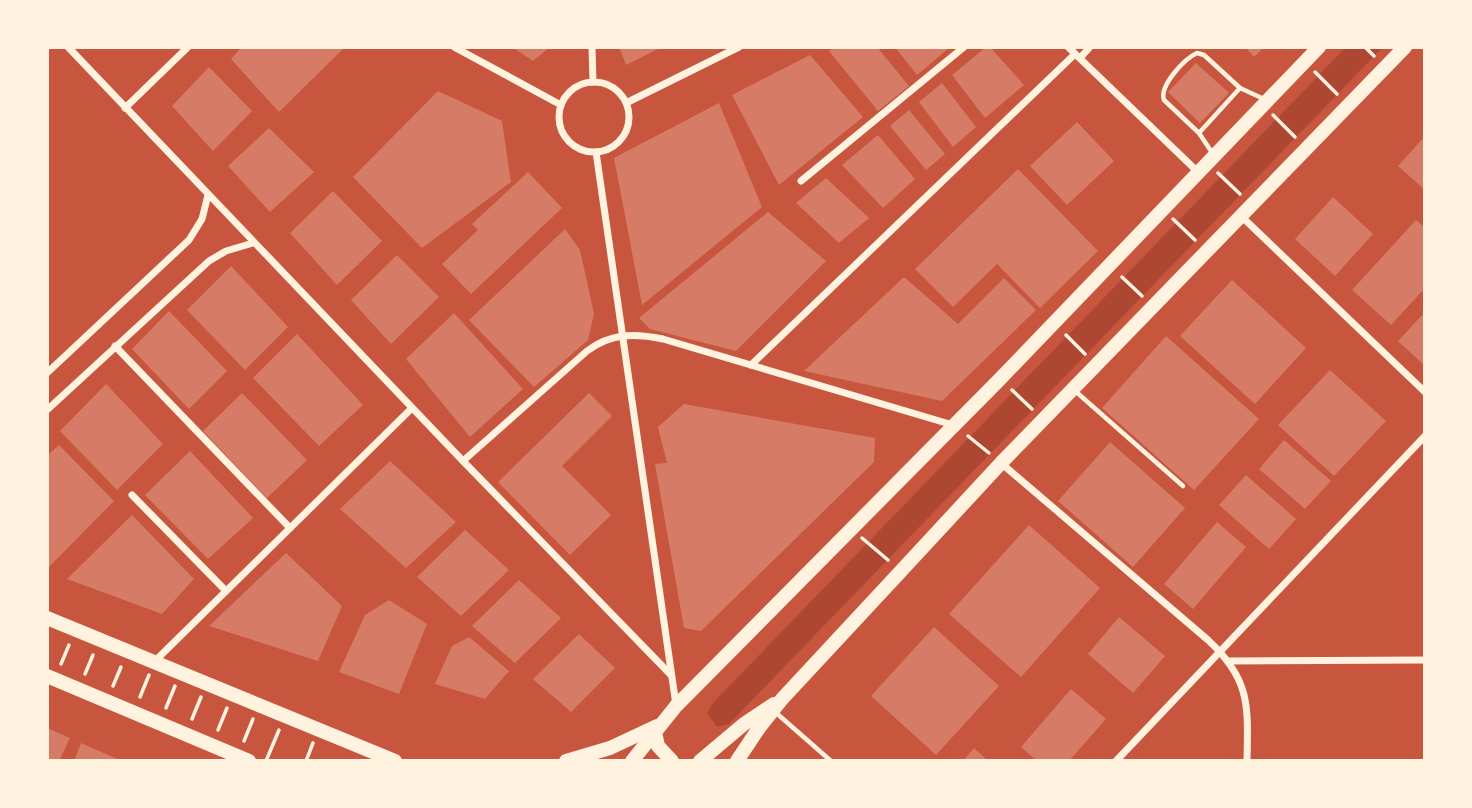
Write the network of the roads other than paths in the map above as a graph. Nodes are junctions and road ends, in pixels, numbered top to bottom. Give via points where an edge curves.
1 (68, 47) edge
2 (188, 47) edge
3 (454, 47) edge
4 (592, 47) edge
5 (739, 47) edge
6 (964, 47) edge
7 (1068, 47) edge
8 (1090, 47) edge
9 (1319, 47) edge
10 (1405, 47) edge
11 (1077, 56) junction
12 (593, 82) junction
13 (1240, 88) junction
14 (626, 103) junction
15 (1266, 103) junction
16 (561, 105) junction
17 (125, 108) junction
18 (1199, 133) junction
19 (596, 152) junction
20 (1207, 164) junction
21 (801, 181) dead end
22 (208, 195) junction
23 (1246, 211) junction
24 (253, 243) junction
25 (622, 335) junction
26 (115, 346) junction
27 (751, 365) junction
28 (47, 373) edge
29 (1073, 390) junction
30 (1425, 392) edge
31 (412, 408) junction
32 (47, 410) edge
33 (955, 425) junction
34 (1425, 436) edge
35 (463, 461) junction
36 (1001, 463) junction
37 (1183, 486) dead end
38 (132, 495) dead end
39 (290, 528) junction
40 (226, 591) junction
41 (47, 618) edge
42 (1220, 652) junction
43 (1425, 660) edge
44 (1228, 661) junction
45 (155, 662) junction
46 (671, 675) junction
47 (51, 677) edge
48 (778, 705) junction
49 (676, 706) junction
50 (658, 728) junction
51 (746, 754) edge
52 (244, 758) edge
53 (390, 758) edge
54 (828, 760) edge
55 (404, 761) edge
56 (566, 761) edge
57 (632, 761) edge
58 (672, 761) edge
59 (700, 761) edge
60 (737, 761) edge
61 (1116, 761) edge
62 (1247, 761) edge

1 - 17 street
2 - 17 street
3 - 16 street
4 - 12 street
5 - 14 street
6 - 21 street
7 - 11 street
8 - 11 street
9 - 15 main road
10 - 23 main road
11 - 20 street
11 - 27 street
12 - 14 street via 616,90
12 - 16 street via 570,92
13 - 15 lane
13 - 18 lane
13 - 18 lane via 1204,55 1190,56 1164,85 1162,95
14 - 19 street via 628,122 621,139
15 - 20 main road
16 - 19 street via 563,134 577,147
17 - 22 street
18 - 20 lane via 1209,146
19 - 25 street
20 - 33 main road
22 - 24 street
22 - 28 street via 202,219 189,240
23 - 29 main road
23 - 30 street
24 - 26 street via 209,261
24 - 31 street
25 - 27 street via 663,339
25 - 35 street via 587,351
25 - 46 street
26 - 32 street
26 - 39 street
27 - 33 street
29 - 36 main road
29 - 37 lane
31 - 35 street
31 - 39 street
33 - 49 main road
34 - 42 street
35 - 46 street
36 - 42 street
36 - 48 main road
38 - 40 street
39 - 40 street
40 - 45 street
41 - 45 main road
42 - 44 street
42 - 61 street
43 - 44 street
44 - 62 street via 1246,704
45 - 53 main road
46 - 49 street
47 - 52 main road
48 - 51 main road
48 - 54 lane
48 - 59 main road via 744,724
49 - 50 main road
50 - 56 main road
50 - 57 main road
50 - 58 main road via 658,747
51 - 60 main road
53 - 55 main road

